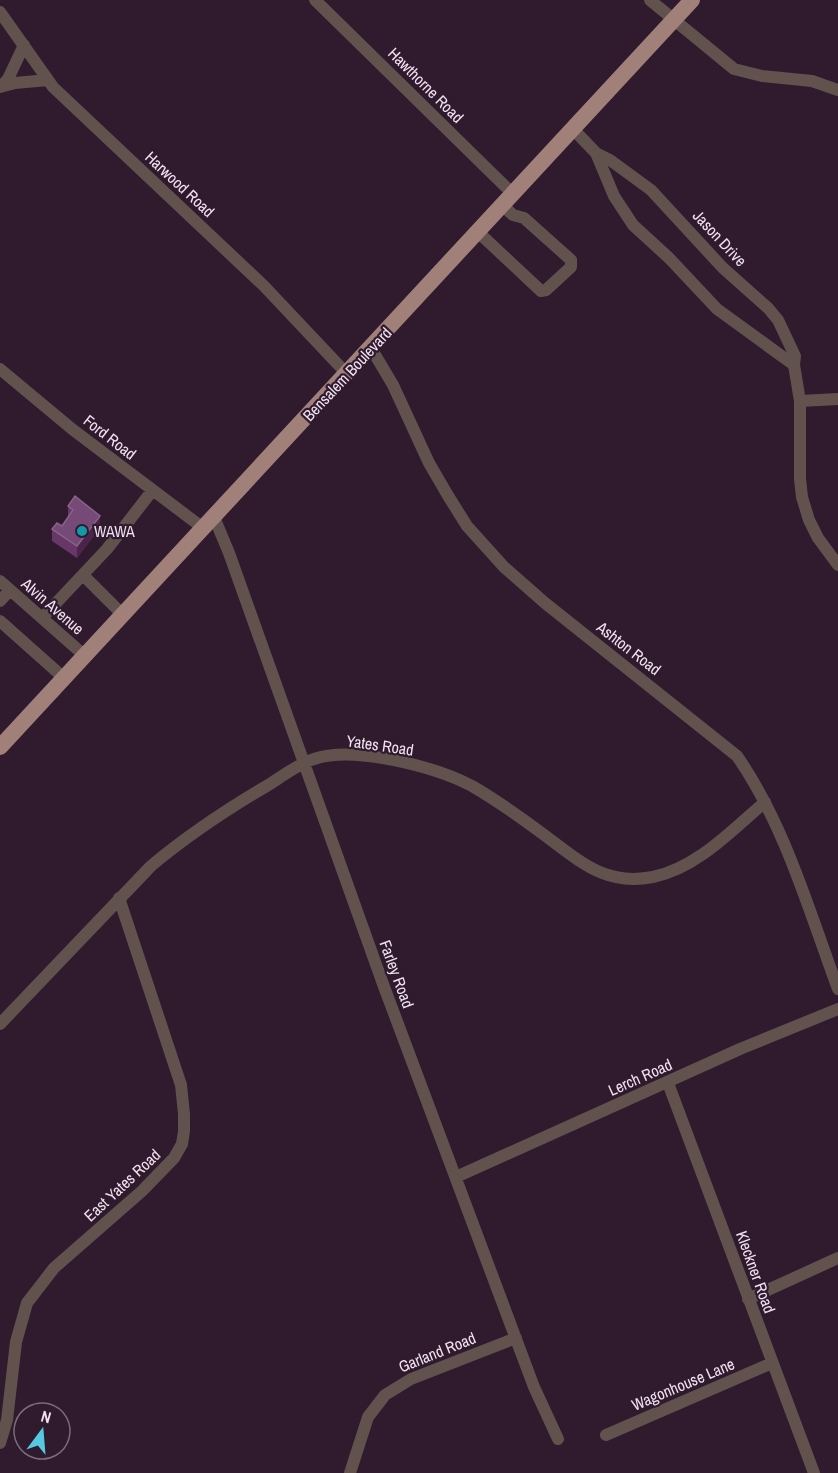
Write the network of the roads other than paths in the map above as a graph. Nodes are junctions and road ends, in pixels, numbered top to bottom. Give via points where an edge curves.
1 (315, 0) edge
2 (650, 0) edge
3 (692, 0) edge
4 (0, 12) edge
5 (674, 20) junction
6 (24, 45) junction
7 (48, 80) junction
8 (1, 86) edge
9 (838, 90) edge
10 (573, 129) junction
11 (596, 153) junction
12 (507, 200) junction
13 (478, 232) junction
14 (371, 348) junction
15 (794, 365) junction
16 (0, 369) edge
17 (347, 374) junction
18 (838, 399) edge
19 (800, 401) junction
20 (152, 490) junction
21 (209, 523) junction
22 (838, 565) edge
23 (83, 575) junction
24 (5, 586) edge
25 (0, 601) edge
26 (123, 615) junction
27 (42, 618) junction
28 (0, 621) edge
29 (85, 656) junction
30 (64, 678) junction
31 (0, 747) edge
32 (304, 763) junction
33 (765, 802) junction
34 (119, 898) junction
35 (838, 989) edge
36 (838, 1009) edge
37 (0, 1024) edge
38 (668, 1083) junction
39 (456, 1177) junction
40 (838, 1258) edge
41 (748, 1299) junction
42 (516, 1338) junction
43 (772, 1364) junction
44 (606, 1435) dead end
45 (558, 1439) dead end
46 (0, 1443) edge
47 (350, 1473) edge
48 (814, 1473) edge

1 - 12 street, Hawthorne Road
2 - 5 street
3 - 5 main road, Bensalem Boulevard
4 - 6 street, Harwood Road
5 - 9 street via 743,73 812,81
5 - 10 main road, Bensalem Boulevard
6 - 7 street, Harwood Road
6 - 8 street
7 - 8 street
7 - 17 street, Harwood Road via 264,286
10 - 11 street, Jason Drive
10 - 12 main road, Bensalem Boulevard
11 - 15 street, Jason Drive via 614,196 633,225 717,309
11 - 15 street, Jason Drive via 651,190 723,268 768,308 792,347
12 - 13 main road, Bensalem Boulevard
12 - 13 street, Hawthorne Road via 513,215 524,218 571,260 571,267 541,291
13 - 14 main road, Bensalem Boulevard
14 - 17 main road, Bensalem Boulevard
14 - 33 street, Ashton Road via 429,463 467,526 537,596 737,756
15 - 19 street, Jason Drive
16 - 20 street, Ford Road
17 - 21 main road, Bensalem Boulevard
18 - 19 street
19 - 22 street, Jason Drive via 802,497 818,538
20 - 21 street, Ford Road
20 - 23 street
21 - 26 main road, Bensalem Boulevard
21 - 32 street, Farley Road via 230,553
23 - 26 street
23 - 27 street
24 - 25 street
24 - 27 street, Alvin Avenue
26 - 29 main road, Bensalem Boulevard
27 - 29 street, Alvin Avenue
28 - 30 street
29 - 30 main road, Bensalem Boulevard
30 - 31 main road, Bensalem Boulevard
32 - 33 street, Yates Road via 329,756 366,756 453,778 497,801 589,869 622,878 653,877 684,865
32 - 34 street, Yates Road via 178,843
32 - 39 street, Farley Road
33 - 35 street, Ashton Road
34 - 37 street, Yates Road
34 - 46 street, East Yates Road via 181,1085 182,1144 150,1183 54,1268 27,1303 16,1342 7,1420
36 - 38 street, Lerch Road
38 - 39 street, Lerch Road
38 - 41 street, Kleckner Road
39 - 42 street, Farley Road
40 - 41 street
41 - 43 street, Kleckner Road
42 - 45 street, Farley Road
42 - 47 street, Garland Road via 411,1379 385,1395 368,1418
43 - 44 street, Wagonhouse Lane
43 - 48 street, Kleckner Road

